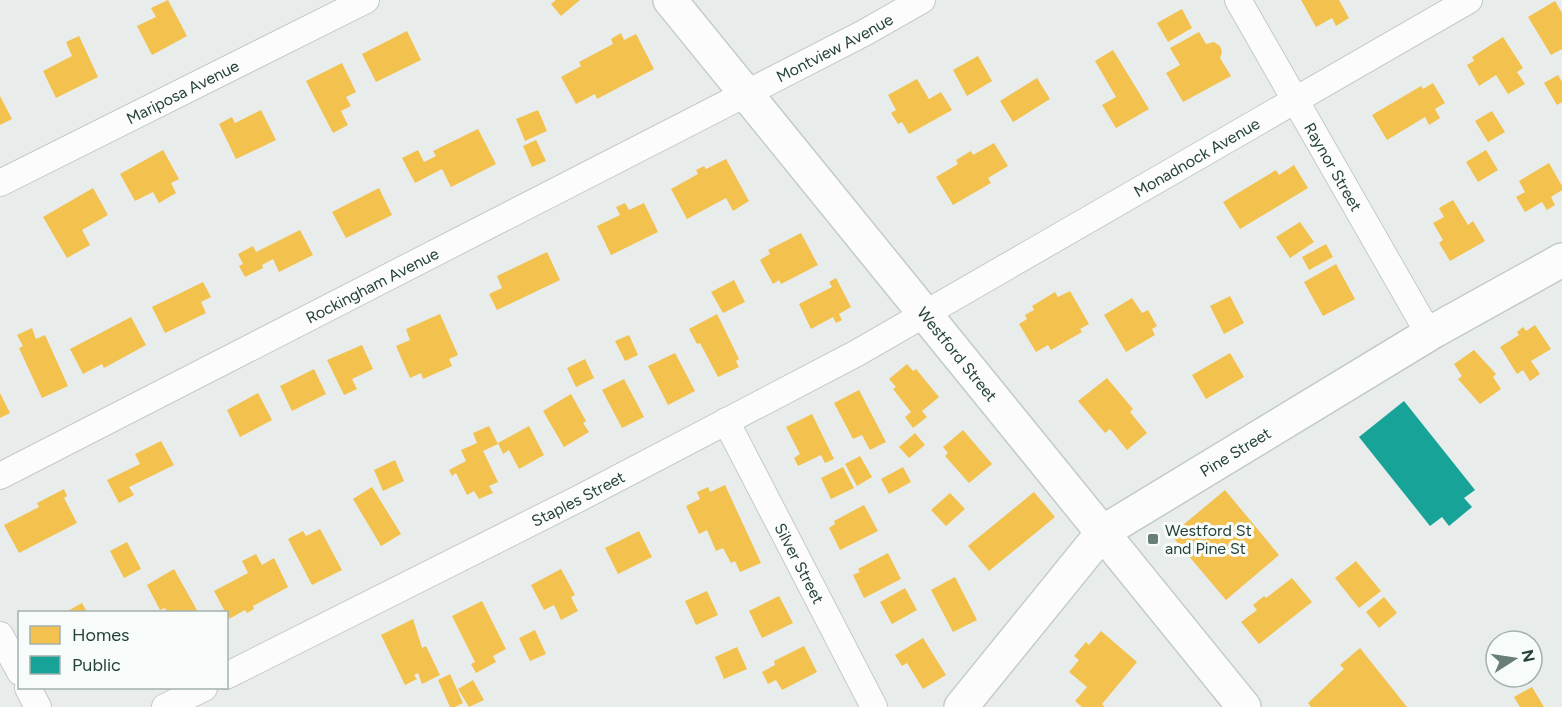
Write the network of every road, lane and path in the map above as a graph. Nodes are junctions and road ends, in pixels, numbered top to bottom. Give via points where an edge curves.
1 (366, 0) edge
2 (670, 0) edge
3 (922, 0) edge
4 (1238, 0) edge
5 (1469, 0) edge
6 (745, 94) junction
7 (1296, 99) junction
8 (0, 183) edge
9 (1562, 260) edge
10 (925, 314) junction
11 (1430, 334) junction
12 (726, 421) junction
13 (0, 476) edge
14 (1102, 532) junction
15 (0, 635) edge
16 (18, 668) edge
17 (228, 675) edge
18 (29, 689) edge
19 (200, 689) edge
20 (38, 707) edge
21 (165, 707) edge
22 (874, 707) edge
23 (961, 707) edge
24 (1244, 707) edge

1 - 8 street, Mariposa Avenue
2 - 6 main road, Westford Street
3 - 6 street, Montview Avenue
4 - 7 street, Raynor Street
5 - 7 street, Monadnock Avenue
6 - 10 main road, Westford Street
6 - 13 street, Rockingham Avenue
7 - 10 street, Monadnock Avenue
7 - 11 street, Raynor Street
9 - 11 main road, Pine Street
10 - 12 street, Staples Street
10 - 14 main road, Westford Street
11 - 14 main road, Pine Street
12 - 17 street, Staples Street
12 - 22 street, Silver Street
14 - 23 main road, Pine Street
14 - 24 main road, Westford Street
15 - 16 street
18 - 20 street
19 - 21 street

